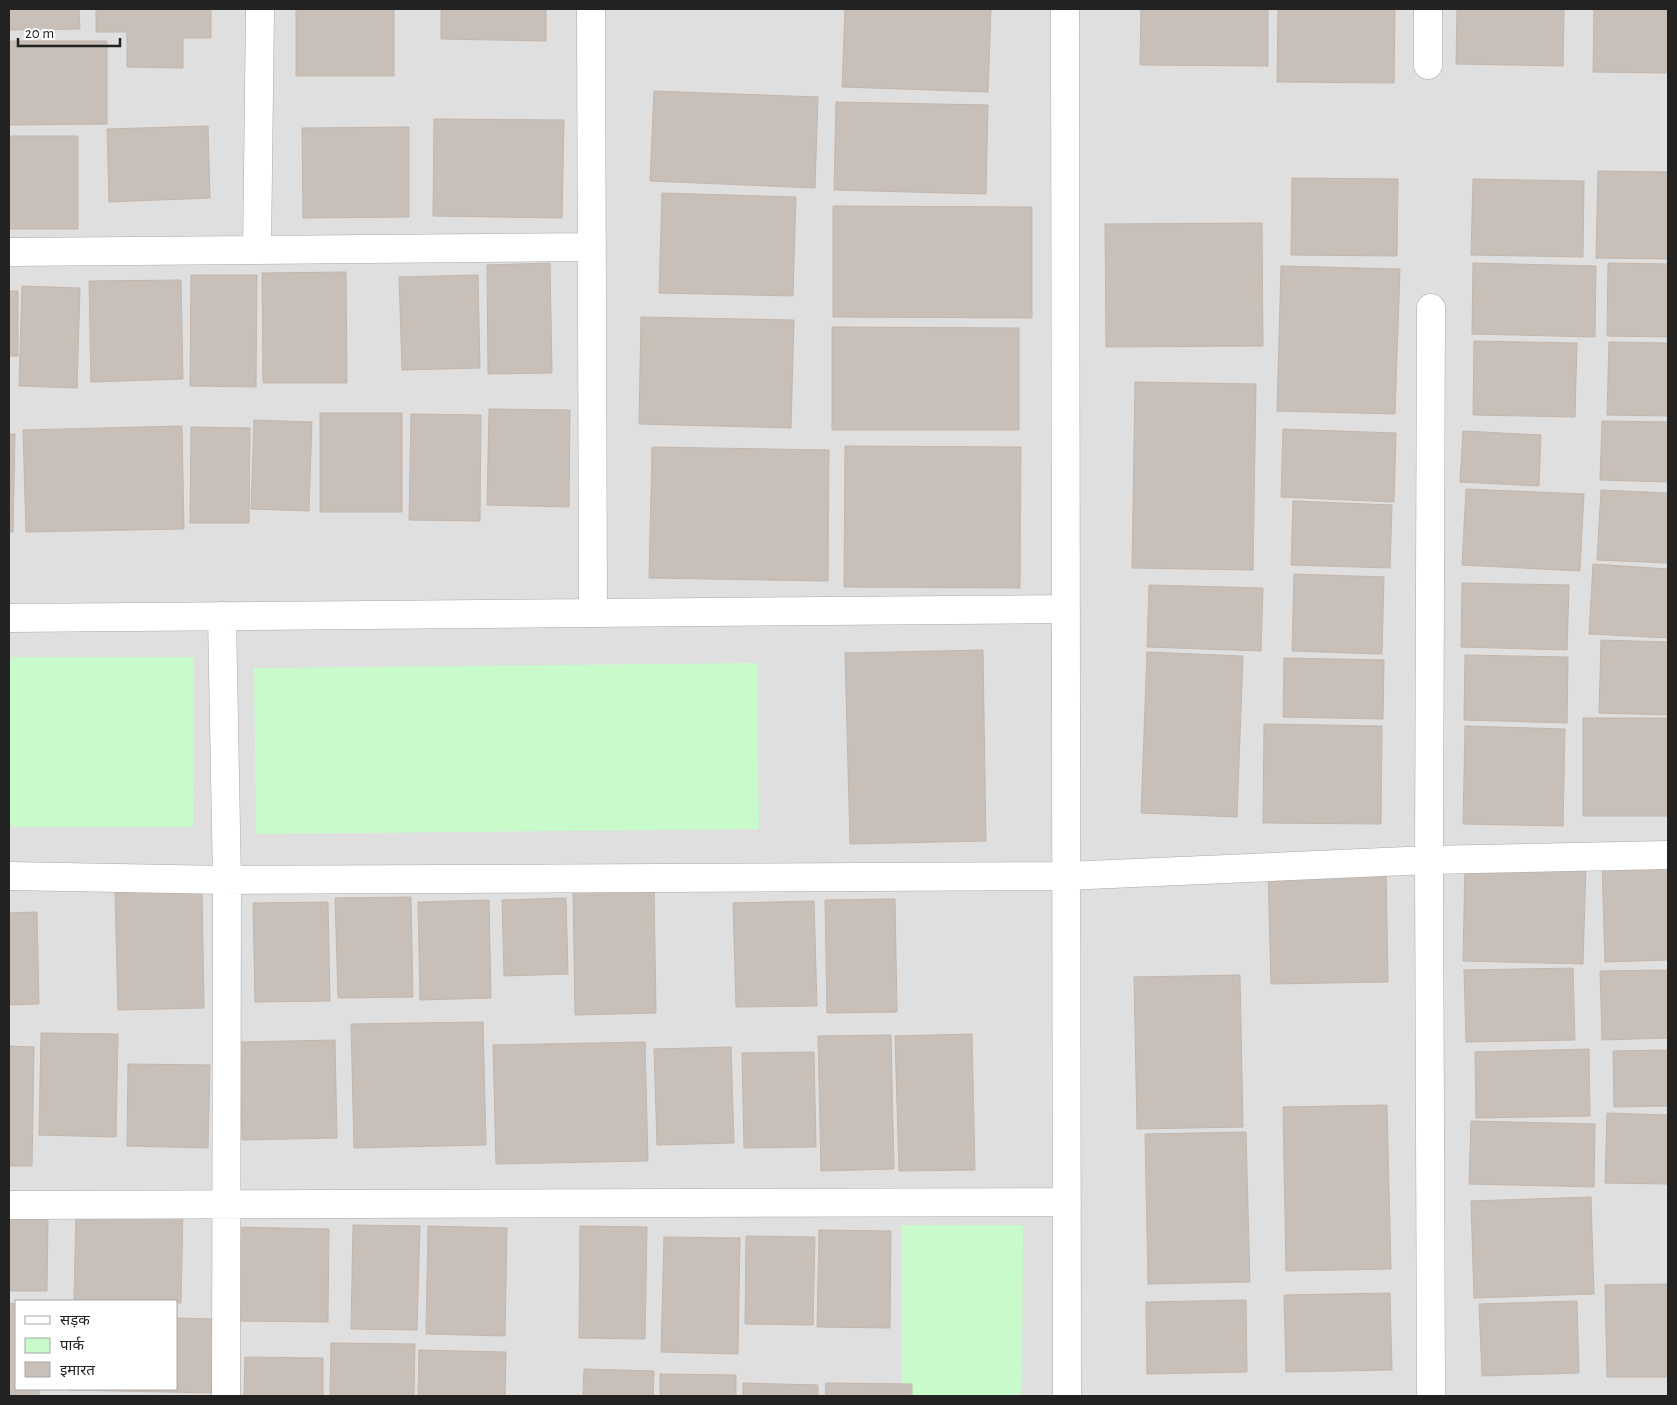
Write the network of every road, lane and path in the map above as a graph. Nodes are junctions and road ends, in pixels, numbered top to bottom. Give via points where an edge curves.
1 (260, 9) edge
2 (591, 9) edge
3 (1064, 9) edge
4 (1428, 9) edge
5 (1428, 65) dead end
6 (592, 247) junction
7 (257, 250) junction
8 (9, 252) edge
9 (1431, 308) dead end
10 (1066, 609) junction
11 (594, 612) junction
12 (222, 616) junction
13 (9, 618) edge
14 (1668, 855) edge
15 (1429, 860) junction
16 (9, 876) edge
17 (1066, 876) junction
18 (227, 880) junction
19 (1067, 1202) junction
20 (226, 1203) junction
21 (9, 1205) edge
22 (226, 1396) edge
23 (1067, 1396) edge
24 (1432, 1396) edge

1 - 7 street
2 - 6 street
3 - 10 street
4 - 5 street
6 - 7 street
6 - 11 street
7 - 8 street
9 - 15 street
10 - 11 street
10 - 17 street
11 - 12 street
12 - 13 street
12 - 18 street
14 - 15 street
15 - 17 street
15 - 24 street
16 - 18 street
17 - 18 street
17 - 19 street
18 - 20 street
19 - 20 street
19 - 23 street
20 - 21 street
20 - 22 street

